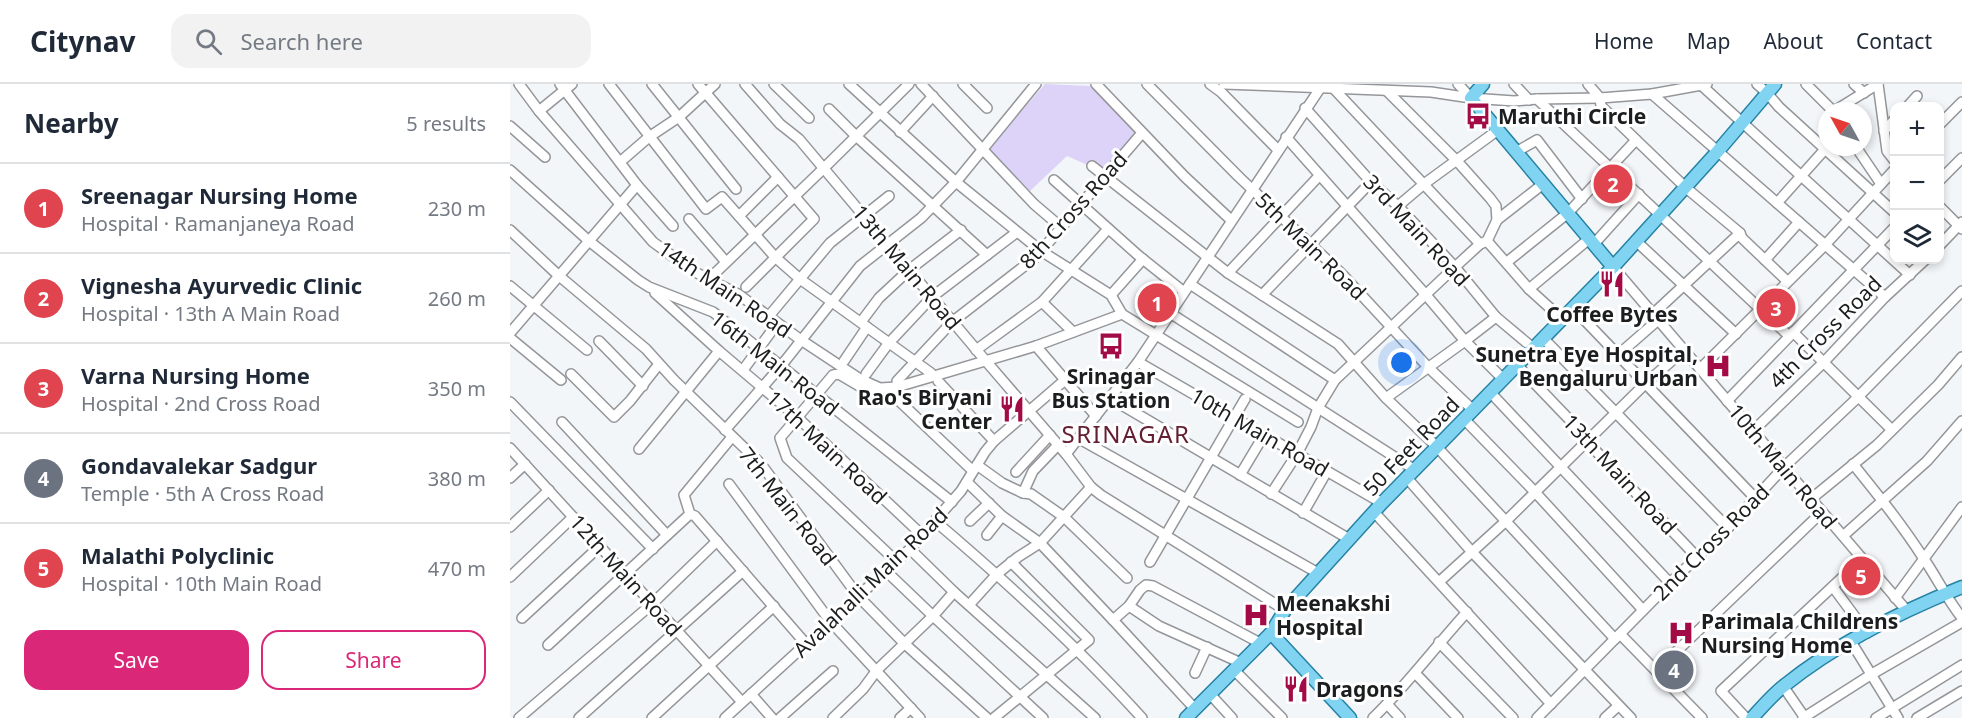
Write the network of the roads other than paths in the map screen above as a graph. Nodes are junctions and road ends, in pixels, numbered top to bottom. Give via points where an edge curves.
1 (519, 84) edge
2 (609, 84) edge
3 (652, 84) edge
4 (698, 84) edge
5 (716, 84) edge
6 (745, 84) edge
7 (774, 84) edge
8 (849, 84) edge
9 (909, 84) edge
10 (921, 84) edge
11 (963, 84) edge
12 (1036, 84) edge
13 (1096, 84) edge
14 (1148, 84) edge
15 (1210, 84) edge
16 (1224, 84) edge
17 (1420, 84) edge
18 (1458, 84) edge
19 (1483, 84) edge
20 (1514, 84) edge
21 (1588, 84) edge
22 (1703, 84) edge
23 (1757, 84) edge
24 (1806, 84) edge
25 (1854, 84) edge
26 (1878, 84) edge
27 (1271, 85) edge
28 (565, 86) edge
29 (1321, 86) edge
30 (1334, 88) junction
31 (1771, 88) edge
32 (1387, 91) junction
33 (706, 92) junction
34 (1431, 93) junction
35 (1864, 93) junction
36 (1652, 94) junction
37 (933, 96) junction
38 (1917, 96) dead end
39 (1471, 98) junction
40 (1600, 98) junction
41 (1533, 100) junction
42 (1824, 102) edge
43 (1848, 102) edge
44 (1912, 102) edge
45 (1962, 102) edge
46 (987, 108) dead end
47 (1305, 108) junction
48 (829, 110) dead end
49 (539, 111) junction
50 (880, 112) junction
51 (679, 117) junction
52 (808, 118) dead end
53 (1944, 120) edge
54 (1742, 123) junction
55 (1890, 124) edge
56 (510, 126) edge
57 (1498, 130) junction
58 (1884, 131) junction
59 (900, 132) junction
60 (1142, 133) junction
61 (856, 136) junction
62 (649, 137) junction
63 (1286, 137) junction
64 (1636, 140) junction
65 (1818, 140) edge
66 (984, 149) junction
67 (1278, 150) junction
68 (1718, 151) junction
69 (1516, 152) junction
70 (1819, 156) edge
71 (1835, 156) edge
72 (1862, 156) edge
73 (1891, 156) edge
74 (545, 157) dead end
75 (1962, 158) edge
76 (1457, 161) junction
77 (620, 162) junction
78 (1092, 166) dead end
79 (824, 168) junction
80 (1611, 168) junction
81 (510, 170) edge
82 (1890, 174) edge
83 (1319, 176) junction
84 (1800, 176) junction
85 (1944, 176) edge
86 (778, 177) junction
87 (1106, 177) junction
88 (1054, 180) dead end
89 (1371, 182) junction
90 (956, 183) junction
91 (1424, 184) junction
92 (1543, 184) junction
93 (1881, 184) junction
94 (637, 185) junction
95 (1685, 187) junction
96 (736, 189) dead end
97 (1252, 189) junction
98 (1873, 193) junction
99 (1639, 194) junction
100 (794, 196) junction
101 (889, 196) dead end
102 (1582, 199) junction
103 (1777, 203) junction
104 (1082, 204) junction
105 (620, 205) junction
106 (933, 205) junction
107 (1346, 206) junction
108 (1398, 206) junction
109 (1892, 210) edge
110 (1944, 210) edge
111 (1568, 213) junction
112 (1661, 214) junction
113 (739, 216) junction
114 (864, 216) junction
115 (1280, 216) junction
116 (689, 219) dead end
117 (1231, 220) junction
118 (1497, 220) junction
119 (1849, 220) junction
120 (1799, 222) junction
121 (1961, 225) edge
122 (673, 226) dead end
123 (1062, 228) junction
124 (1108, 229) junction
125 (510, 230) edge
126 (961, 230) junction
127 (1017, 232) junction
128 (1890, 232) edge
129 (1740, 234) junction
130 (754, 235) junction
131 (589, 241) junction
132 (1636, 241) junction
133 (1944, 241) edge
134 (1484, 242) junction
135 (1591, 242) junction
136 (888, 244) junction
137 (1311, 244) junction
138 (1825, 245) junction
139 (1877, 246) junction
140 (1041, 251) junction
141 (987, 255) junction
142 (775, 257) junction
143 (1207, 257) junction
144 (1143, 259) junction
145 (1711, 260) junction
146 (1765, 261) junction
147 (726, 262) junction
148 (1507, 262) junction
149 (1922, 264) edge
150 (1455, 267) junction
151 (1613, 267) junction
152 (909, 270) junction
153 (1072, 270) junction
154 (1854, 270) junction
155 (1228, 273) junction
156 (558, 275) junction
157 (1910, 275) junction
158 (800, 279) junction
159 (708, 280) junction
160 (1787, 281) junction
161 (1684, 285) junction
162 (510, 286) edge
163 (649, 287) junction
164 (746, 287) dead end
165 (1187, 288) junction
166 (1529, 289) junction
167 (1962, 291) edge
168 (1111, 295) junction
169 (1262, 295) junction
170 (1426, 295) junction
171 (932, 297) junction
172 (1885, 297) junction
173 (832, 302) junction
174 (1042, 302) junction
175 (532, 305) junction
176 (1573, 308) junction
177 (1761, 308) junction
178 (1170, 313) junction
179 (1122, 314) junction
180 (769, 316) junction
181 (1496, 316) junction
182 (1655, 317) junction
183 (1562, 319) junction
184 (952, 322) junction
185 (864, 325) junction
186 (1392, 326) junction
187 (773, 329) dead end
188 (510, 333) edge
189 (1073, 333) junction
190 (1156, 334) junction
191 (1736, 334) junction
192 (1791, 334) junction
193 (510, 338) edge
194 (1543, 338) junction
195 (801, 340) junction
196 (599, 341) dead end
197 (1465, 341) junction
198 (888, 344) junction
199 (1036, 346) junction
200 (759, 348) junction
201 (1533, 348) junction
202 (586, 350) dead end
203 (976, 350) junction
204 (1684, 350) junction
205 (719, 351) junction
206 (1617, 355) junction
207 (1962, 357) edge
208 (915, 360) junction
209 (984, 360) junction
210 (1354, 360) junction
211 (844, 361) dead end
212 (1138, 362) junction
213 (1823, 363) junction
214 (660, 364) junction
215 (1517, 365) junction
216 (781, 366) junction
217 (1428, 367) junction
218 (1700, 369) junction
219 (743, 370) junction
220 (931, 373) dead end
221 (572, 374) dead end
222 (866, 374) dead end
223 (1503, 379) junction
224 (561, 380) dead end
225 (1065, 380) junction
226 (1335, 380) junction
227 (897, 381) dead end
228 (938, 381) dead end
229 (1645, 384) junction
230 (643, 386) junction
231 (762, 387) junction
232 (685, 391) junction
233 (1490, 392) junction
234 (816, 394) junction
235 (1858, 396) junction
236 (1110, 398) junction
237 (1386, 398) junction
238 (1245, 399) dead end
239 (1727, 401) junction
240 (510, 402) edge
241 (1318, 408) junction
242 (1029, 411) junction
243 (1616, 412) junction
244 (1468, 415) junction
245 (796, 416) junction
246 (1096, 416) junction
247 (1234, 417) junction
248 (1962, 421) edge
249 (562, 422) dead end
250 (1298, 422) dead end
251 (1892, 430) junction
252 (1753, 431) junction
253 (729, 433) junction
254 (1050, 435) junction
255 (1264, 435) junction
256 (1078, 438) junction
257 (1589, 440) junction
258 (994, 441) junction
259 (1058, 445) junction
260 (1437, 447) junction
261 (510, 448) edge
262 (639, 449) dead end
263 (1066, 454) junction
264 (1297, 454) junction
265 (1211, 458) junction
266 (525, 464) junction
267 (1853, 464) junction
268 (1561, 467) junction
269 (1784, 467) junction
270 (975, 468) junction
271 (1327, 471) junction
272 (1016, 472) dead end
273 (1411, 474) junction
274 (1240, 475) junction
275 (510, 478) edge
276 (967, 483) junction
277 (729, 484) dead end
278 (1091, 487) junction
279 (549, 490) junction
280 (1535, 492) junction
281 (1023, 493) junction
282 (1271, 494) junction
283 (1756, 499) junction
284 (1811, 499) junction
285 (1188, 500) junction
286 (1883, 501) junction
287 (952, 502) junction
288 (989, 503) junction
289 (1962, 507) edge
290 (1378, 508) junction
291 (1822, 512) junction
292 (1303, 513) junction
293 (688, 515) junction
294 (1002, 516) junction
295 (1064, 516) junction
296 (573, 517) junction
297 (935, 521) junction
298 (970, 521) dead end
299 (1506, 521) junction
300 (510, 526) edge
301 (1728, 528) junction
302 (667, 535) junction
303 (922, 535) junction
304 (987, 535) dead end
305 (1165, 535) junction
306 (1843, 537) junction
307 (1349, 539) junction
308 (717, 541) junction
309 (1040, 543) junction
310 (600, 546) junction
311 (653, 549) junction
312 (910, 549) junction
313 (1472, 552) junction
314 (1697, 557) junction
315 (1862, 559) junction
316 (1925, 559) junction
317 (896, 561) junction
318 (1011, 562) junction
319 (1150, 562) dead end
320 (743, 571) junction
321 (886, 571) junction
322 (1318, 573) junction
323 (625, 574) junction
324 (997, 574) junction
325 (510, 577) edge
326 (1127, 578) dead end
327 (1439, 582) junction
328 (1670, 583) junction
329 (1833, 587) junction
330 (1962, 587) edge
331 (954, 592) junction
332 (1944, 594) junction
333 (858, 596) junction
334 (1895, 598) junction
335 (1131, 602) junction
336 (652, 604) junction
337 (969, 605) junction
338 (774, 606) junction
339 (1285, 610) junction
340 (1643, 610) junction
341 (1907, 611) junction
342 (1467, 612) junction
343 (933, 616) junction
344 (522, 618) dead end
345 (1113, 620) junction
346 (1962, 620) edge
347 (831, 621) junction
348 (677, 631) junction
349 (1271, 633) junction
350 (1868, 633) junction
351 (1617, 636) junction
352 (1850, 640) junction
353 (1439, 642) junction
354 (1260, 643) junction
355 (806, 644) junction
356 (905, 644) junction
357 (548, 645) dead end
358 (1207, 647) junction
359 (1077, 651) junction
360 (1962, 665) edge
361 (709, 666) junction
362 (1237, 667) junction
363 (877, 670) junction
364 (833, 671) dead end
365 (1584, 671) junction
366 (1656, 671) junction
367 (1195, 673) dead end
368 (1415, 673) junction
369 (1872, 674) junction
370 (1047, 676) junction
371 (1783, 686) junction
372 (1962, 690) edge
373 (750, 694) junction
374 (1210, 694) junction
375 (1019, 697) junction
376 (742, 702) junction
377 (1387, 704) junction
378 (1551, 704) junction
379 (1618, 706) junction
380 (1893, 707) junction
381 (911, 708) junction
382 (510, 714) edge
383 (1190, 715) edge
384 (513, 718) edge
385 (519, 718) edge
386 (579, 718) edge
387 (652, 718) edge
388 (725, 718) edge
389 (772, 718) edge
390 (780, 718) edge
391 (833, 718) edge
392 (900, 718) edge
393 (920, 718) edge
394 (987, 718) edge
395 (994, 718) edge
396 (1043, 718) edge
397 (1095, 718) edge
398 (1142, 718) edge
399 (1232, 718) edge
400 (1282, 718) edge
401 (1350, 718) edge
402 (1373, 718) edge
403 (1401, 718) edge
404 (1458, 718) edge
405 (1513, 718) edge
406 (1537, 718) edge
407 (1605, 718) edge
408 (1630, 718) edge
409 (1702, 718) edge
410 (1746, 718) edge
411 (1752, 718) edge
412 (1804, 718) edge
413 (1876, 718) edge
414 (1898, 718) edge
415 (1917, 718) edge

1 - 49 street, 14th Main Road
2 - 62 street
3 - 51 street
4 - 33 street
5 - 33 street
6 - 79 street, 13th Main Road
7 - 52 street
8 - 50 street
9 - 50 street
10 - 37 street
11 - 46 street
12 - 66 street
13 - 60 street
14 - 97 street, 5th Main Road
15 - 67 street
16 - 27 street
17 - 34 street
18 - 39 street
19 - 39 main road
20 - 41 street
21 - 40 street
22 - 36 street
22 - 54 street
23 - 31 street
24 - 42 street
25 - 35 street
26 - 35 street
26 - 58 street
27 - 29 street
28 - 49 street
28 - 77 street
29 - 30 street
29 - 47 street
30 - 32 street
30 - 91 street
31 - 54 main road, 50 Feet Road
31 - 65 street via 1779,107
32 - 34 street
32 - 76 street
33 - 51 street
33 - 86 street
34 - 39 street
35 - 43 street
36 - 40 street
36 - 68 street
37 - 59 street
37 - 66 street
38 - 44 street
39 - 41 street
39 - 57 main road
40 - 41 street
40 - 64 street via 1601,106
41 - 80 street
45 - 53 street
47 - 63 street
47 - 89 street, 3rd Main Road
48 - 61 street
49 - 105 street, 14th Main Road
50 - 59 street
50 - 61 street
51 - 62 street
51 - 96 street
54 - 68 main road, 50 Feet Road
54 - 84 street
55 - 58 street
56 - 74 street
57 - 69 main road
57 - 76 street
58 - 73 street
59 - 90 street
60 - 87 street, 8th Cross Road
60 - 117 street
61 - 79 street
61 - 106 street
62 - 77 street
62 - 113 street via 706,209 722,196
63 - 67 street
63 - 83 street
64 - 80 street
64 - 95 street
66 - 90 street
66 - 123 street via 1034,204
67 - 97 street
68 - 95 main road, 50 Feet Road
68 - 103 street
69 - 92 main road
69 - 102 street via 1537,140
70 - 84 street
71 - 98 street
72 - 93 street
75 - 85 street
76 - 91 street
76 - 118 street via 1496,206
77 - 94 street
78 - 87 street
79 - 100 street
79 - 114 street, 13th Main Road
80 - 99 street
80 - 102 street
81 - 131 street, 16th Main Road
82 - 93 street
83 - 107 street
83 - 115 street
84 - 103 street
84 - 119 street
86 - 100 street
86 - 113 street
87 - 104 street, 8th Cross Road
87 - 143 street
88 - 104 street
89 - 107 street
89 - 108 street, 3rd Main Road
90 - 106 street
90 - 127 street
91 - 108 street
91 - 134 street
92 - 111 main road
92 - 118 street
93 - 98 street
94 - 105 street
94 - 122 street
95 - 112 main road, 50 Feet Road
95 - 129 street
97 - 115 street, 5th Main Road
97 - 117 street
98 - 109 street
98 - 119 street
99 - 112 street
99 - 135 street
100 - 130 street
100 - 142 street via 814,219
101 - 114 street
102 - 111 street
103 - 120 street
104 - 123 street, 8th Cross Road
104 - 124 street
105 - 131 street
105 - 159 street, 14th Main Road via 653,242
106 - 126 street
106 - 136 street
107 - 137 street
107 - 170 street
108 - 150 street, 3rd Main Road
110 - 121 street
111 - 135 main road
111 - 148 street
112 - 132 main road, 50 Feet Road
112 - 145 street
113 - 130 street
114 - 136 street, 13th Main Road
114 - 158 street via 831,243
115 - 137 street, 5th Main Road
115 - 155 street
116 - 147 street
117 - 143 street
118 - 134 street
119 - 138 street
119 - 139 street
120 - 138 street
120 - 146 street
121 - 133 street
123 - 140 street, 8th Cross Road
124 - 144 street
124 - 153 street
125 - 156 street
126 - 141 street
126 - 152 street
127 - 140 street
127 - 141 street
128 - 139 street
129 - 145 street
129 - 146 street
130 - 142 street
130 - 147 street
131 - 156 street
131 - 163 street, 16th Main Road
132 - 151 main road, 50 Feet Road
132 - 161 street
134 - 148 street
134 - 150 street
135 - 151 main road
135 - 166 street
136 - 152 street, 13th Main Road
136 - 173 street via 860,266
137 - 169 street
137 - 186 street, 5th Main Road
138 - 154 street
138 - 160 street
139 - 154 street
139 - 157 street
140 - 153 street
140 - 184 street, 8th Cross Road
141 - 171 street
142 - 158 street
142 - 164 street
143 - 155 street
143 - 165 street
144 - 165 street
144 - 168 street
145 - 161 street
145 - 177 street
146 - 160 street
147 - 159 street
148 - 166 street
149 - 157 street, 4th Cross Road
150 - 170 street
150 - 181 street, 3rd Main Road
151 - 176 main road, 50 Feet Road
151 - 182 street, 10th Main Road
152 - 171 street, 13th Main Road
152 - 185 street via 879,298
153 - 168 street
153 - 174 street
154 - 172 street
154 - 192 street
155 - 169 street
156 - 175 street
156 - 214 street, 7th Main Road
157 - 172 street, 4th Cross Road
158 - 173 street
158 - 180 street
159 - 180 street, 14th Main Road via 735,292
160 - 177 street
161 - 182 street
161 - 191 street
162 - 175 street
163 - 200 street, 16th Main Road via 705,308
163 - 205 street, 17th Main Road
165 - 178 street
165 - 226 street
166 - 183 street
167 - 235 street, 2nd Cross Road
168 - 179 street
169 - 210 street via 1338,344
170 - 186 street
170 - 197 street
171 - 184 street, 13th Main Road
171 - 198 street
172 - 213 street, 4th Cross Road
173 - 185 street
173 - 195 street
174 - 189 street
174 - 203 street
175 - 188 street
175 - 202 street
176 - 183 main road, 50 Feet Road
176 - 206 street
177 - 191 street
177 - 192 street
178 - 190 street
178 - 241 street
179 - 189 street, 14th Main Road
179 - 190 street
180 - 195 street, 14th Main Road
181 - 197 street
181 - 201 street, 3rd Main Road
182 - 204 street, 10th Main Road
182 - 206 street
183 - 194 main road, 50 Feet Road
184 - 203 street, 13th Main Road
184 - 208 street, 8th Cross Road
185 - 198 street
185 - 211 street
186 - 210 street
186 - 217 street, 5th Main Road
187 - 200 street
189 - 199 street, 14th Main Road
190 - 212 street
190 - 250 street
191 - 218 street
192 - 213 street
192 - 239 street
193 - 224 street
194 - 201 main road, 50 Feet Road
194 - 243 street
195 - 209 street, 14th Main Road via 841,368 880,388 897,387
195 - 216 street
196 - 230 street
197 - 217 street
197 - 223 street
198 - 208 street
198 - 222 street
199 - 209 street, 14th Main Road
199 - 225 street
200 - 216 street, 16th Main Road
200 - 219 street
201 - 215 main road, 50 Feet Road
203 - 209 street, 13th Main Road
204 - 218 street, 10th Main Road
204 - 229 street
205 - 219 street, 17th Main Road
205 - 232 street
206 - 229 street
207 - 251 street
208 - 220 street
208 - 227 street, 8th Cross Road
209 - 242 street, 13th Main Road
210 - 226 street
210 - 237 street
212 - 236 street
212 - 247 street, 10th Main Road
213 - 235 street
213 - 252 street, 4th Cross Road
214 - 230 street
214 - 232 street, 7th Main Road
215 - 223 main road, 50 Feet Road
215 - 257 street, 13th Main Road
216 - 231 street
216 - 234 street, 16th Main Road
217 - 237 street
217 - 244 street, 5th Main Road
218 - 239 street, 10th Main Road
219 - 231 street, 17th Main Road
221 - 230 street via 614,417
223 - 233 main road, 50 Feet Road
225 - 242 street, Avalahalli Main Road
225 - 246 street
226 - 241 street
228 - 258 street
229 - 243 street
229 - 283 street
231 - 245 street, 17th Main Road
231 - 253 street
232 - 253 street, 7th Main Road
232 - 262 street
233 - 244 main road, 50 Feet Road
233 - 268 street
234 - 245 street
234 - 270 street via 835,373 868,391 896,398
234 - 287 street, 16th Main Road
235 - 251 street
235 - 269 street, 2nd Cross Road
236 - 246 street
236 - 265 street
237 - 260 street
238 - 247 street
239 - 252 street, 10th Main Road
240 - 311 street
241 - 264 street
241 - 273 street
242 - 254 street, 13th Main Road
242 - 258 street, Avalahalli Main Road
243 - 257 street
243 - 301 street
244 - 260 main road, 50 Feet Road
244 - 280 street, 5th Main Road
245 - 303 street, 17th Main Road
245 - 317 street via 780,438 787,458
246 - 256 street
247 - 255 street, 10th Main Road
247 - 265 street
248 - 286 street via 1927,461
249 - 302 street
251 - 267 street
252 - 269 street, 10th Main Road
253 - 293 street via 684,495
253 - 333 street, 7th Main Road via 760,464
254 - 259 street, 13th Main Road
254 - 272 street
255 - 264 street, 10th Main Road
255 - 274 street
256 - 263 street
256 - 285 street
257 - 268 street
257 - 314 street, 13th Main Road
258 - 270 street, Avalahalli Main Road
259 - 263 street, 13th Main Road
259 - 281 street via 1033,471
260 - 273 main road, 50 Feet Road
260 - 299 street
261 - 266 street, 12th Main Road
263 - 278 street, 13th Main Road
264 - 271 street, 10th Main Road
264 - 282 street
265 - 274 street
265 - 285 street
266 - 275 street
266 - 279 street, 12th Main Road
267 - 284 street
267 - 286 street
268 - 280 street
268 - 328 street
269 - 283 street, 2nd Cross Road
269 - 284 street, 10th Main Road
270 - 276 street, Avalahalli Main Road
270 - 281 street
271 - 290 street, 10th Main Road
271 - 292 street
273 - 290 main road, 50 Feet Road
273 - 313 street
274 - 282 street
276 - 287 street, Avalahalli Main Road
276 - 288 street
277 - 347 street
278 - 295 street
278 - 305 street, 13th Main Road
279 - 296 street, 12th Main Road
279 - 300 street
280 - 299 street
280 - 340 street, 5th Main Road
281 - 295 street via 1031,494
282 - 292 street
283 - 301 street, 2nd Cross Road
284 - 291 street, 10th Main Road
285 - 305 street
285 - 322 street
286 - 306 street
286 - 316 street
287 - 297 street, Avalahalli Main Road
288 - 294 street
288 - 298 street
289 - 316 street
290 - 307 main road, 50 Feet Road
290 - 327 street, 10th Main Road
291 - 306 street, 10th Main Road
291 - 366 street
292 - 307 street
293 - 302 street
293 - 308 street via 695,516
294 - 304 street
294 - 309 street
295 - 309 street
295 - 326 street
296 - 310 street, 12th Main Road
296 - 325 street
297 - 303 street, Avalahalli Main Road
297 - 324 street
299 - 313 street
299 - 351 street
301 - 314 street, 2nd Cross Road
302 - 311 street
303 - 312 street, Avalahalli Main Road
305 - 319 street
305 - 339 street, 13th Main Road
306 - 315 street, 10th Main Road
307 - 322 main road, 50 Feet Road
308 - 320 street
308 - 336 street
309 - 318 street
309 - 345 street
310 - 323 street, 12th Main Road
310 - 344 street
311 - 323 street
312 - 317 street, Avalahalli Main Road
312 - 331 street
313 - 327 street
313 - 365 street
314 - 328 street, 2nd Cross Road
315 - 329 street
315 - 334 street, 10th Main Road
316 - 332 street
316 - 334 street
317 - 321 street, Avalahalli Main Road
318 - 324 street
318 - 359 street via 1089,640
320 - 338 street
320 - 348 street
321 - 333 street, Avalahalli Main Road
321 - 343 street
322 - 339 main road, 50 Feet Road
323 - 336 street, 12th Main Road
323 - 357 street
324 - 337 street
324 - 359 street
327 - 342 street, 10th Main Road
328 - 340 street, 2nd Cross Road
329 - 350 street
329 - 410 street via 1721,691
330 - 332 main road
331 - 337 street
331 - 343 street
332 - 341 main road
332 - 346 street
333 - 347 street, Avalahalli Main Road
333 - 356 street, 7th Main Road
334 - 341 street, 10th Main Road
335 - 345 street
335 - 354 street via 1146,585 1153,586
335 - 358 street via 1159,626
336 - 348 street, 12th Main Road
336 - 385 street
337 - 370 street
338 - 355 street
338 - 361 street
339 - 349 main road, 50 Feet Road
340 - 351 street, 2nd Cross Road
341 - 350 main road
342 - 353 street
342 - 378 street, 10th Main Road
343 - 356 street
343 - 375 street
345 - 383 street
346 - 369 street
347 - 355 street, Avalahalli Main Road
347 - 363 street
348 - 361 street, 12th Main Road
348 - 386 street
349 - 354 main road, 50 Feet Road
349 - 401 main road
350 - 352 main road
351 - 365 street, 2nd Cross Road
351 - 366 street
352 - 369 street
352 - 371 main road
353 - 368 street
353 - 405 street
354 - 362 main road, 50 Feet Road
355 - 373 street, Avalahalli Main Road
356 - 363 street
356 - 394 street, 7th Main Road
358 - 362 street
358 - 367 street
359 - 370 street
359 - 398 street
360 - 380 street
361 - 376 street, 12th Main Road
361 - 387 street
362 - 374 main road, 50 Feet Road
362 - 400 street
363 - 381 street
363 - 391 street
364 - 390 street
365 - 378 street, 2nd Cross Road
365 - 379 street
366 - 409 street
368 - 377 street
368 - 404 street
369 - 380 street
369 - 412 street
370 - 375 street
370 - 397 street
371 - 411 main road
371 - 412 street
372 - 415 street
373 - 376 street, Avalahalli Main Road
373 - 389 street
374 - 383 main road, 50 Feet Road
374 - 399 street
375 - 395 street
375 - 396 street
376 - 388 street, Avalahalli Main Road
377 - 402 street
377 - 403 street
378 - 406 street, 2nd Cross Road
379 - 407 street
379 - 408 street
380 - 413 street
380 - 414 street
381 - 392 street
381 - 393 street
382 - 384 street

